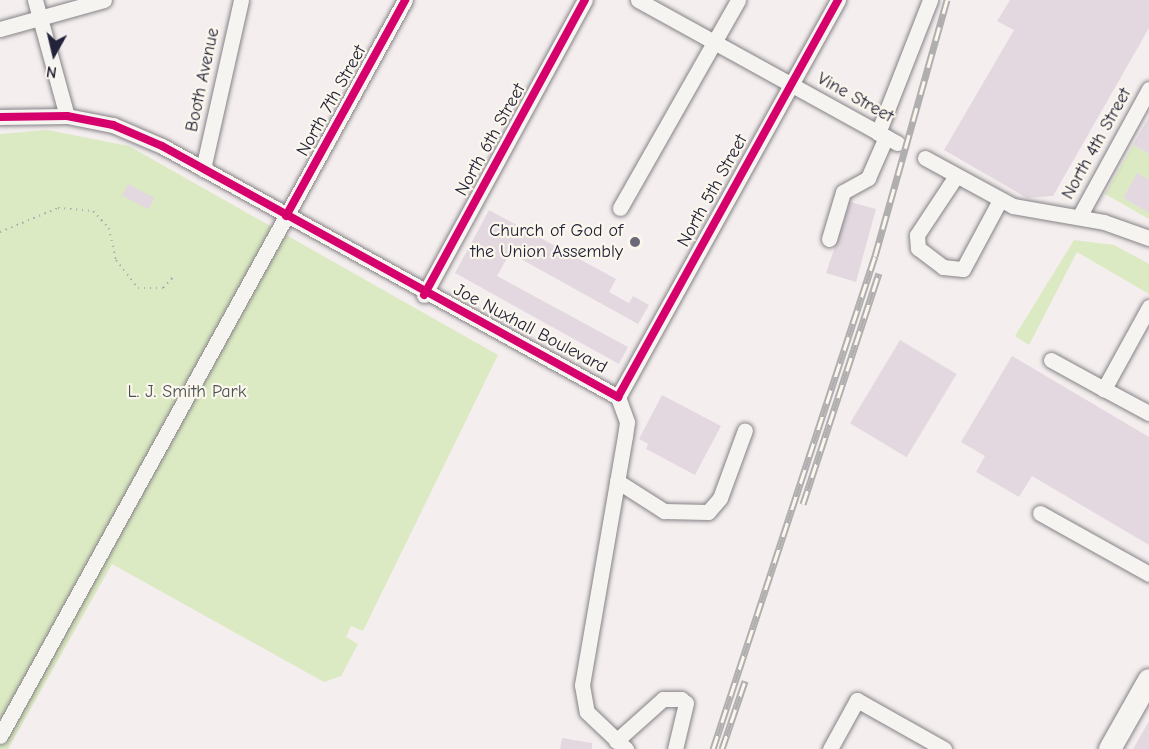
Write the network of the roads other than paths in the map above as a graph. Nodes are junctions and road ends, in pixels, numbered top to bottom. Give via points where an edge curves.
1 (35, 0) edge
2 (104, 0) edge
3 (241, 0) edge
4 (405, 0) edge
5 (585, 0) edge
6 (638, 0) edge
7 (738, 0) edge
8 (838, 0) edge
9 (930, 0) edge
10 (39, 17) junction
11 (0, 29) edge
12 (715, 43) junction
13 (789, 84) junction
14 (1149, 89) edge
15 (0, 117) edge
16 (67, 117) junction
17 (887, 137) junction
18 (925, 158) dead end
19 (203, 169) junction
20 (956, 176) junction
21 (1000, 200) junction
22 (620, 208) dead end
23 (286, 216) junction
24 (1079, 217) junction
25 (1149, 238) edge
26 (829, 239) dead end
27 (424, 295) junction
28 (1149, 307) edge
29 (1051, 360) dead end
30 (1104, 389) junction
31 (618, 397) junction
32 (1149, 413) edge
33 (745, 430) dead end
34 (617, 481) junction
35 (1040, 513) dead end
36 (1149, 574) edge
37 (1149, 680) edge
38 (0, 736) edge
39 (621, 745) edge
40 (675, 749) edge
41 (830, 749) edge
42 (944, 749) edge
43 (1110, 749) edge

1 - 10 street
2 - 10 street
3 - 19 street, Booth Avenue
4 - 23 street, North 7th Street
5 - 27 street, North 6th Street
6 - 12 street, Vine Street
7 - 12 street
8 - 13 street, North 5th Street
9 - 17 street
10 - 11 street
10 - 16 street
12 - 13 street, Vine Street
12 - 22 street
13 - 17 street, Vine Street
13 - 31 street, North 5th Street
14 - 24 street, North 4th Street
15 - 16 street, Joe Nuxhall Boulevard
16 - 19 street, Joe Nuxhall Boulevard via 113,125
17 - 26 street via 868,178 843,192
18 - 20 street
19 - 23 street, Joe Nuxhall Boulevard
20 - 21 street
20 - 21 street via 917,235 918,248 943,267 963,269
21 - 24 street
23 - 27 street, Joe Nuxhall Boulevard
23 - 38 street, North 7th Street
24 - 25 street
27 - 31 street, Joe Nuxhall Boulevard
28 - 30 street
29 - 30 street
30 - 32 street
31 - 34 street via 627,422
33 - 34 street via 720,498 708,512 664,512
34 - 39 street via 582,684 587,712
35 - 36 street
37 - 43 highway
39 - 40 street via 663,699 681,699 686,703
41 - 42 street via 857,700

